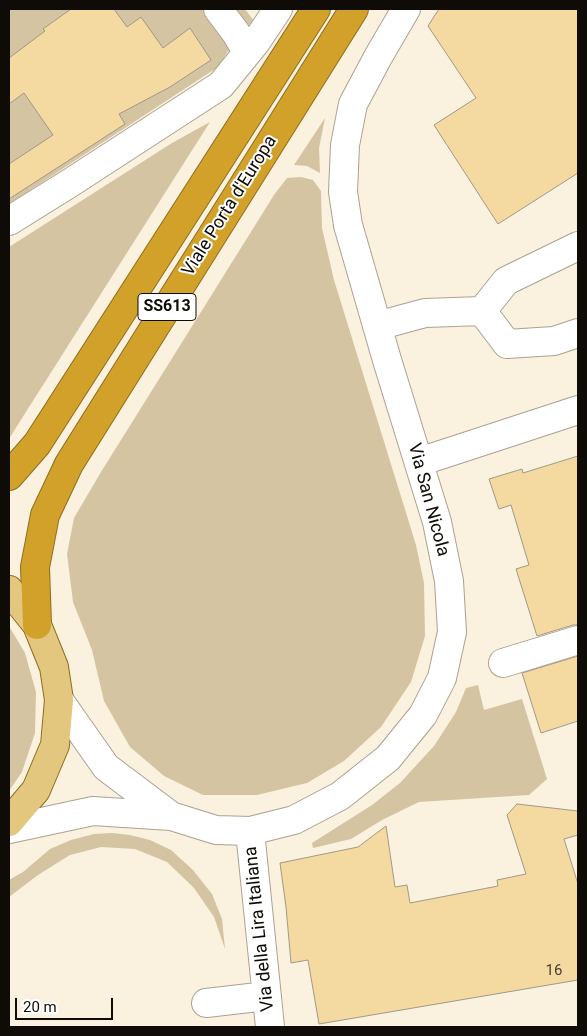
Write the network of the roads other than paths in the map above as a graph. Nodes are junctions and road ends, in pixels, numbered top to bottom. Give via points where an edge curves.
1 (218, 9) edge
2 (278, 9) edge
3 (316, 9) edge
4 (354, 9) edge
5 (406, 9) edge
6 (248, 52) junction
7 (9, 221) edge
8 (578, 246) edge
9 (482, 311) junction
10 (377, 326) junction
11 (578, 333) edge
12 (578, 410) edge
13 (419, 462) junction
14 (9, 476) edge
15 (9, 590) edge
16 (38, 625) junction
17 (578, 640) edge
18 (503, 663) dead end
19 (59, 700) junction
20 (171, 816) junction
21 (9, 822) edge
22 (9, 829) edge
23 (250, 832) junction
24 (267, 996) junction
25 (206, 1003) dead end
26 (270, 1027) edge

1 - 6 street
2 - 6 street
3 - 14 highway, Viale Porta d'Europa / SS613 via 37,444
4 - 16 highway, Viale Porta d'Europa / SS613 via 69,464 45,515 35,567
5 - 10 street, Via San Nicola via 353,104 345,145 343,192 348,225
6 - 7 street via 221,85
8 - 9 street via 506,281
9 - 10 street via 425,313
9 - 11 street via 507,344 554,341
10 - 13 street, Via San Nicola
12 - 13 street
13 - 23 street, Via San Nicola via 437,522 449,581 452,632 442,678 423,715 388,758 340,796 294,820
15 - 16 main road, Viale Porta d'Europa
16 - 19 main road, Viale Porta d'Europa via 54,667
17 - 18 street
19 - 20 street, Via San Nicola via 106,767
19 - 21 main road, Viale Porta d'Europa via 55,745 44,772 36,790
20 - 22 street, Via San Nicola via 93,811
20 - 23 street, Via San Nicola via 216,830
23 - 24 street, Via della Lira Italiana
24 - 25 street
24 - 26 street, Via della Lira Italiana

